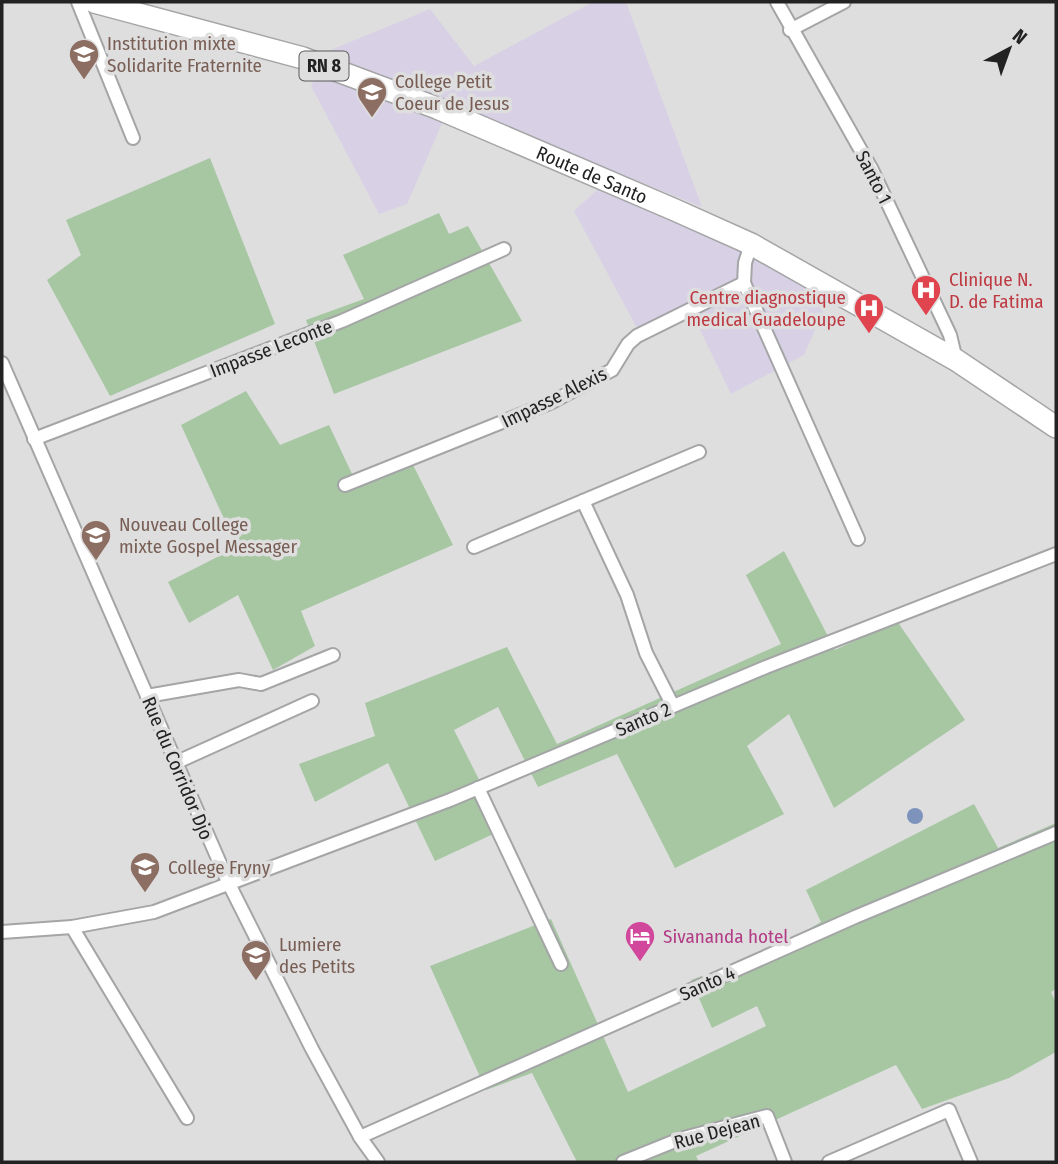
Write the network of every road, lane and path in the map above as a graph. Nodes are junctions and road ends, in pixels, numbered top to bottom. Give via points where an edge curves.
1 (78, 2) edge
2 (94, 2) edge
3 (777, 2) edge
4 (844, 2) edge
5 (790, 30) junction
6 (133, 138) dead end
7 (751, 244) junction
8 (504, 249) dead end
9 (744, 283) junction
10 (956, 360) junction
11 (2, 363) edge
12 (1056, 427) edge
13 (34, 439) junction
14 (699, 452) dead end
15 (345, 485) dead end
16 (583, 501) junction
17 (858, 539) dead end
18 (474, 547) dead end
19 (1056, 554) edge
20 (333, 655) dead end
21 (147, 696) junction
22 (312, 701) dead end
23 (673, 706) junction
24 (175, 763) junction
25 (478, 788) junction
26 (1056, 833) edge
27 (229, 884) junction
28 (72, 926) junction
29 (2, 932) edge
30 (561, 964) dead end
31 (187, 1118) dead end
32 (360, 1137) junction
33 (378, 1162) edge
34 (623, 1162) edge
35 (785, 1162) edge
36 (829, 1162) edge
37 (971, 1162) edge

1 - 6 street
2 - 7 main road, Route de Santo / RN 8 via 303,58 437,108
3 - 5 street, Santo 1
4 - 5 street
5 - 10 street, Santo 1 via 872,170 950,335
7 - 9 street
7 - 10 main road, Route de Santo / RN 8
8 - 13 street, Impasse Leconte via 342,321
9 - 15 street, Impasse Alexis via 637,336 612,370 552,402
9 - 17 street
10 - 12 main road, Route de Santo / RN 8
11 - 13 street, Rue du Corridor Djo
13 - 21 street, Rue du Corridor Djo
14 - 16 street
16 - 18 street
16 - 23 street
19 - 23 street, Santo 2
20 - 21 street via 261,684 239,680
21 - 24 street, Rue du Corridor Djo
22 - 24 street
23 - 25 street, Santo 2
24 - 27 street, Rue du Corridor Djo
25 - 27 street, Santo 2
25 - 30 street
26 - 32 street, Santo 4
27 - 28 street, Santo 2 via 154,912
27 - 32 street, Rue du Corridor Djo
28 - 29 street, Santo 2
28 - 31 street
32 - 33 street, Rue du Corridor Djo
34 - 35 street, Rue Dejean via 680,1139 767,1116
36 - 37 street via 949,1111

